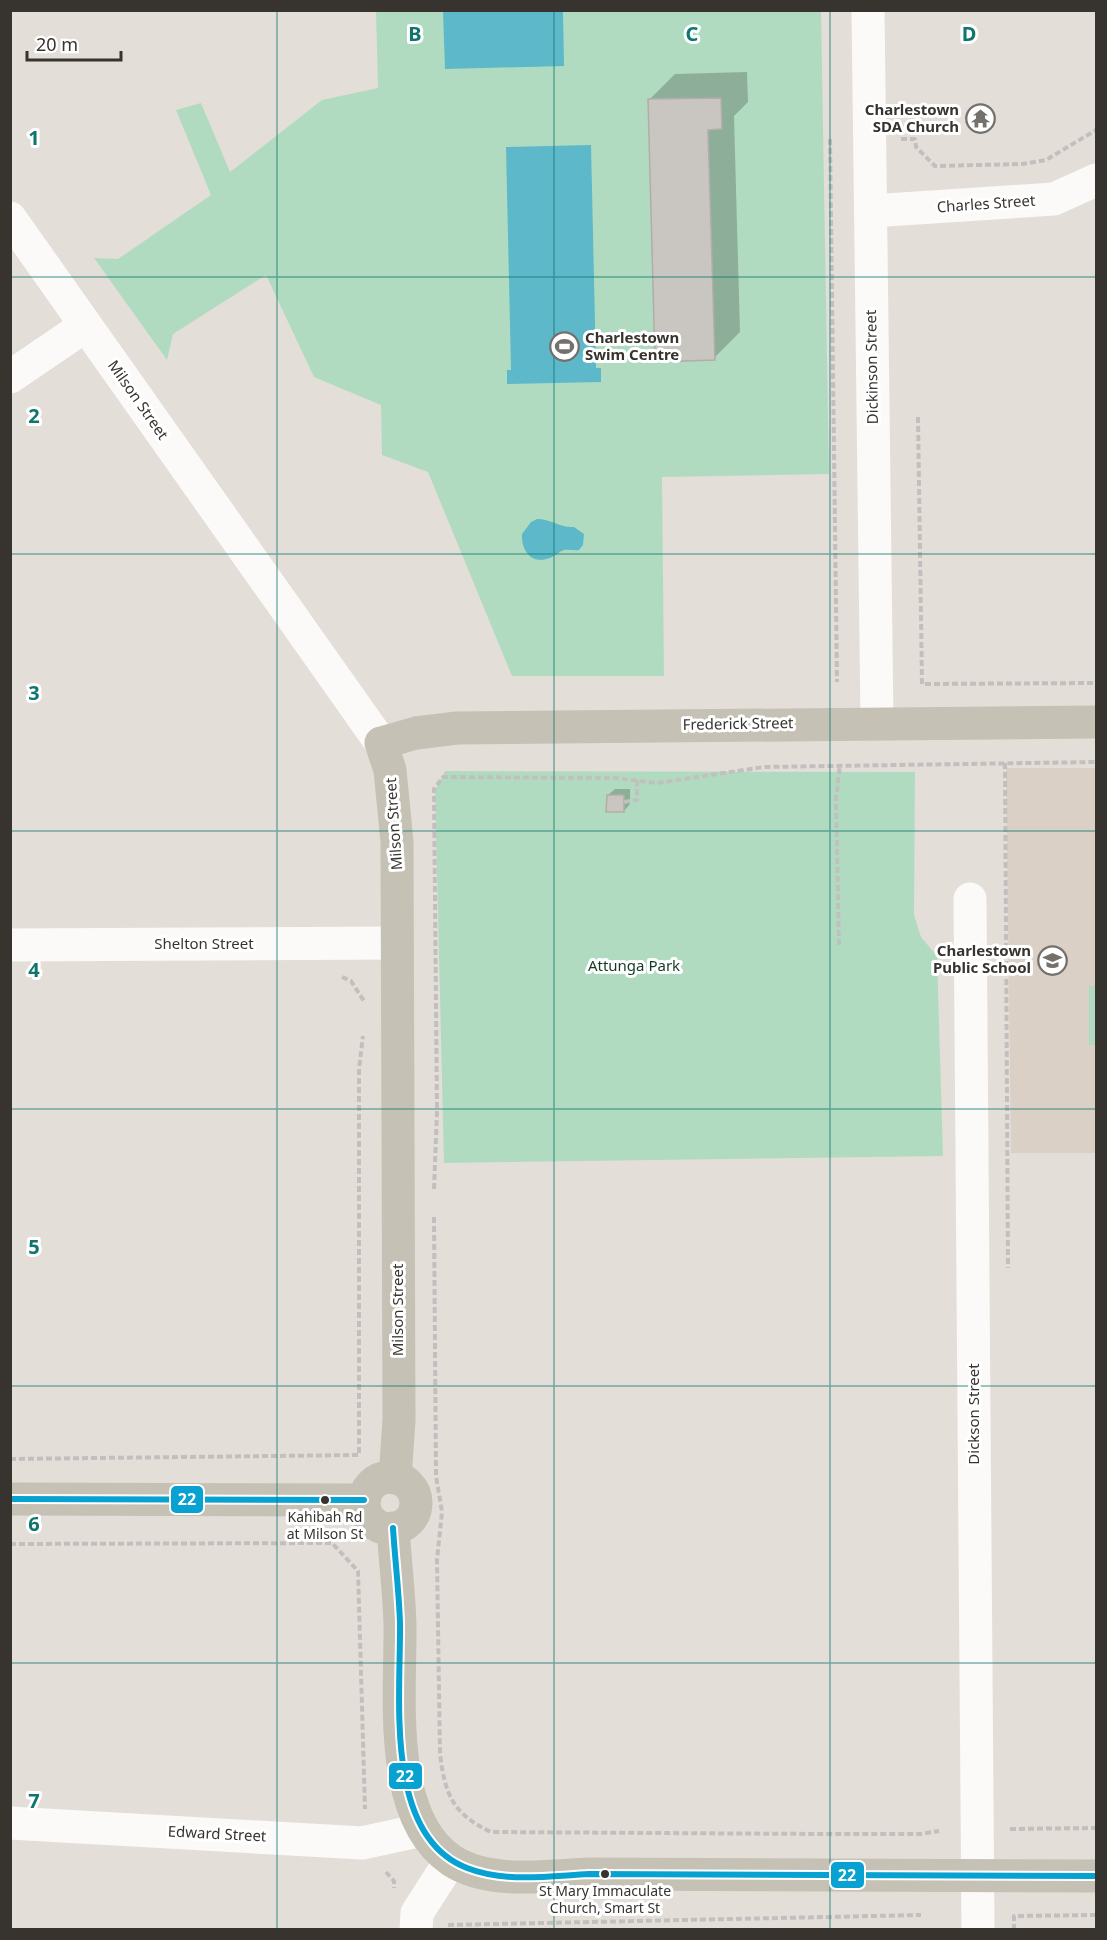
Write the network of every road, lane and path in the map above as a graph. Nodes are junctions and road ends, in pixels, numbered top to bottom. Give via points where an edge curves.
1 (868, 10) edge
2 (1096, 130) edge
3 (830, 138) dead end
4 (900, 139) dead end
5 (1096, 180) edge
6 (872, 211) junction
7 (10, 218) edge
8 (85, 326) junction
9 (10, 377) edge
10 (918, 417) dead end
11 (837, 682) dead end
12 (1096, 683) edge
13 (1096, 722) edge
14 (877, 723) junction
15 (381, 743) junction
16 (1096, 762) edge
17 (1005, 763) junction
18 (840, 765) junction
19 (637, 780) junction
20 (624, 802) dead end
21 (970, 899) dead end
22 (397, 943) junction
23 (10, 945) edge
24 (839, 945) dead end
25 (336, 970) dead end
26 (365, 1013) dead end
27 (364, 1033) dead end
28 (434, 1197) dead end
29 (434, 1209) dead end
30 (1008, 1274) dead end
31 (10, 1459) edge
32 (396, 1478) junction
33 (10, 1499) edge
34 (364, 1500) junction
35 (393, 1528) junction
36 (10, 1544) edge
37 (10, 1823) edge
38 (1096, 1828) edge
39 (1007, 1829) dead end
40 (422, 1830) junction
41 (939, 1831) dead end
42 (370, 1841) junction
43 (451, 1860) junction
44 (1096, 1876) edge
45 (977, 1877) junction
46 (921, 1915) dead end
47 (1096, 1916) edge
48 (417, 1921) edge
49 (978, 1929) edge
50 (1014, 1929) edge

1 - 6 street, Dickinson Street
2 - 4 path via 1046,160 1022,164 935,166 916,147 915,139
3 - 11 path
5 - 6 street, Charles Street via 1054,199
6 - 14 street, Dickinson Street
7 - 8 street, Milson Street
8 - 9 street
8 - 15 street, Milson Street
10 - 12 path via 922,684
13 - 14 main road, Frederick Street
14 - 15 main road, Frederick Street via 457,728 416,733
15 - 22 main road, Milson Street via 390,770 397,842
16 - 17 path
17 - 18 path
17 - 30 path
18 - 19 path via 764,767 657,783
18 - 24 path via 836,799
19 - 20 path via 637,800
19 - 28 path via 443,777 434,789
21 - 45 street, Dickson Street
22 - 23 street, Shelton Street
22 - 32 main road, Milson Street
25 - 26 path via 338,976 351,981 358,990
27 - 31 path via 359,1069 359,1455
29 - 41 path via 436,1476 442,1512 437,1560 440,1754 443,1779 452,1800 468,1821 491,1832
32 - 34 main road via 379,1479
32 - 35 main road via 414,1492 415,1508 407,1522
33 - 34 main road
34 - 35 main road via 372,1521
35 - 40 main road via 400,1621 401,1733 407,1786
36 - 42 path via 332,1543 358,1570 366,1825
37 - 42 street, Edward Street
38 - 39 path
40 - 42 street, Edward Street
40 - 43 main road
42 - 48 path via 377,1862 394,1881 394,1902
43 - 45 main road via 483,1873 528,1876
43 - 48 street
44 - 45 main road
45 - 49 street, Dickson Street
46 - 48 path via 444,1925
47 - 50 path via 1014,1916

